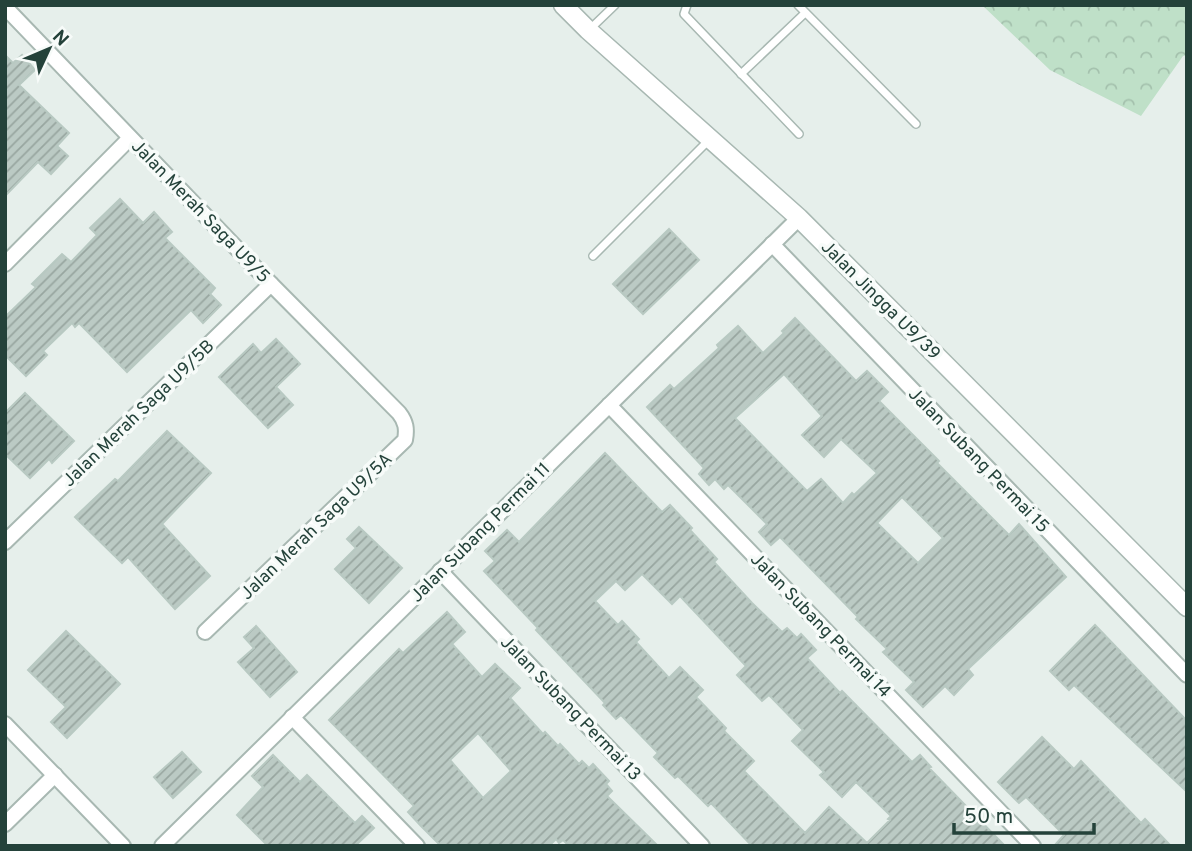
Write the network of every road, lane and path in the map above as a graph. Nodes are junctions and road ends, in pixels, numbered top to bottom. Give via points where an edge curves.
1 (563, 5) edge
2 (615, 5) edge
3 (687, 5) edge
4 (798, 5) edge
5 (5, 7) edge
6 (805, 13) junction
7 (588, 30) junction
8 (741, 74) junction
9 (916, 124) dead end
10 (799, 134) dead end
11 (130, 138) junction
12 (709, 139) junction
13 (799, 218) junction
14 (772, 244) junction
15 (593, 256) dead end
16 (5, 264) edge
17 (271, 284) junction
18 (609, 405) junction
19 (399, 413) joint
20 (5, 542) edge
21 (440, 571) junction
22 (1187, 607) edge
23 (205, 632) dead end
24 (1187, 676) edge
25 (292, 717) junction
26 (5, 724) edge
27 (55, 775) junction
28 (5, 824) edge
29 (123, 846) edge
30 (162, 846) edge
31 (417, 846) edge
32 (702, 846) edge
33 (1033, 846) edge

1 - 7 street, Jalan Jingga U9/39
2 - 7 lane
3 - 8 lane via 684,14
4 - 6 lane
5 - 11 street, Jalan Merah Saga U9/5
6 - 8 lane
6 - 9 lane
7 - 12 street, Jalan Jingga U9/39
8 - 10 lane
11 - 16 street
11 - 17 street, Jalan Merah Saga U9/5
12 - 13 street, Jalan Jingga U9/39
12 - 15 lane
13 - 14 street, Jalan Subang Permai 11
13 - 22 street, Jalan Jingga U9/39
14 - 18 street, Jalan Subang Permai 11
14 - 24 street, Jalan Subang Permai 15
17 - 19 street, Jalan Merah Saga U9/5
17 - 20 street, Jalan Merah Saga U9/5B
18 - 21 street, Jalan Subang Permai 11
18 - 33 street, Jalan Subang Permai 14
19 - 23 street, Jalan Merah Saga U9/5A via 407,429 405,440
21 - 25 street, Jalan Subang Permai 11
21 - 32 street, Jalan Subang Permai 13
25 - 30 street, Jalan Subang Permai 11
25 - 31 street
26 - 27 street
27 - 28 street
27 - 29 street

